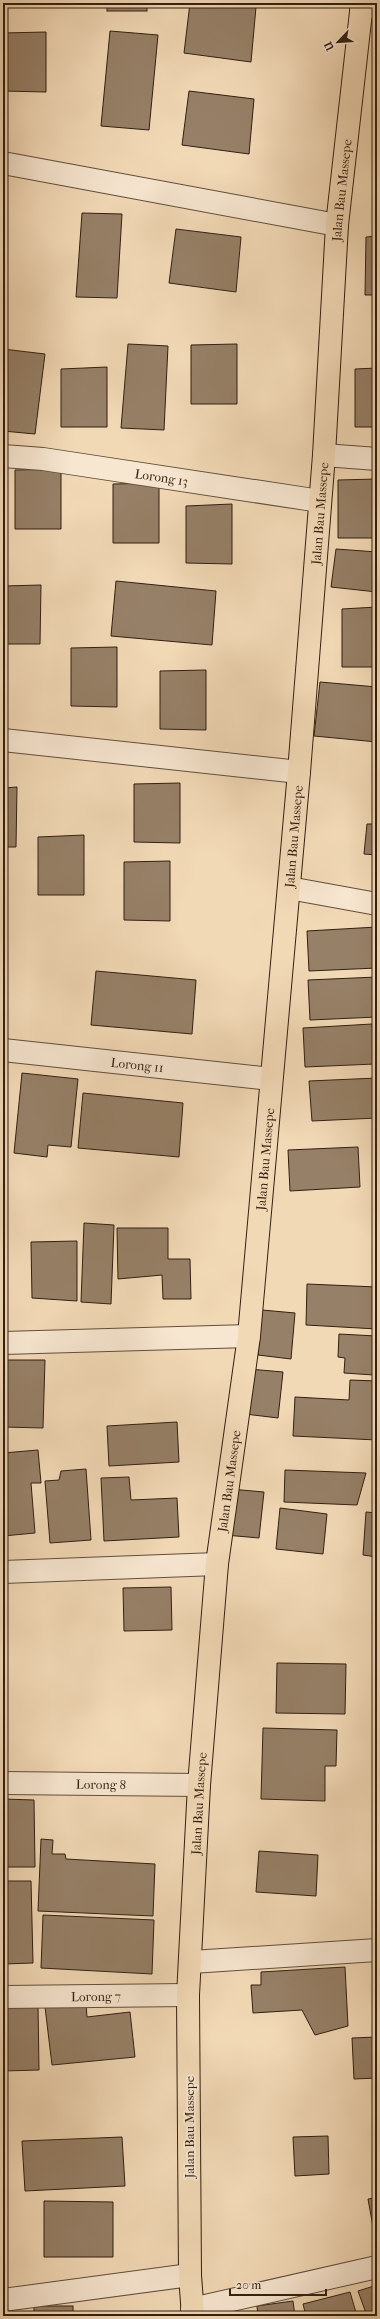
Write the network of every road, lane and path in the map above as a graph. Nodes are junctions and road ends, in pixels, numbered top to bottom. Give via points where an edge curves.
1 (367, 6) edge
2 (3, 163) edge
3 (337, 225) junction
4 (324, 455) junction
5 (3, 456) edge
6 (377, 459) edge
7 (320, 501) junction
8 (3, 740) edge
9 (299, 772) junction
10 (289, 888) junction
11 (377, 904) edge
12 (3, 1050) edge
13 (272, 1079) junction
14 (249, 1336) junction
15 (3, 1343) edge
16 (217, 1564) junction
17 (3, 1572) edge
18 (3, 1783) edge
19 (199, 1785) junction
20 (377, 1950) edge
21 (192, 1962) junction
22 (188, 1995) junction
23 (3, 1997) edge
24 (377, 2268) edge
25 (190, 2275) junction
26 (3, 2300) edge
27 (192, 2313) edge

1 - 3 main road, Jalan Bau Massepe
2 - 3 street
3 - 4 main road, Jalan Bau Massepe
4 - 6 street
4 - 7 main road, Jalan Bau Massepe
5 - 7 street, Lorong 13 via 50,460
7 - 9 main road, Jalan Bau Massepe
8 - 9 street
9 - 10 main road, Jalan Bau Massepe
10 - 11 street
10 - 13 main road, Jalan Bau Massepe
12 - 13 street, Lorong 11
13 - 14 main road, Jalan Bau Massepe
14 - 15 street
14 - 16 main road, Jalan Bau Massepe
16 - 17 street
16 - 19 main road, Jalan Bau Massepe
18 - 19 street, Lorong 8
19 - 21 main road, Jalan Bau Massepe
20 - 21 street
21 - 22 main road, Jalan Bau Massepe
22 - 23 street, Lorong 7
22 - 25 main road, Jalan Bau Massepe
24 - 27 street
25 - 26 street
25 - 27 main road, Jalan Bau Massepe

